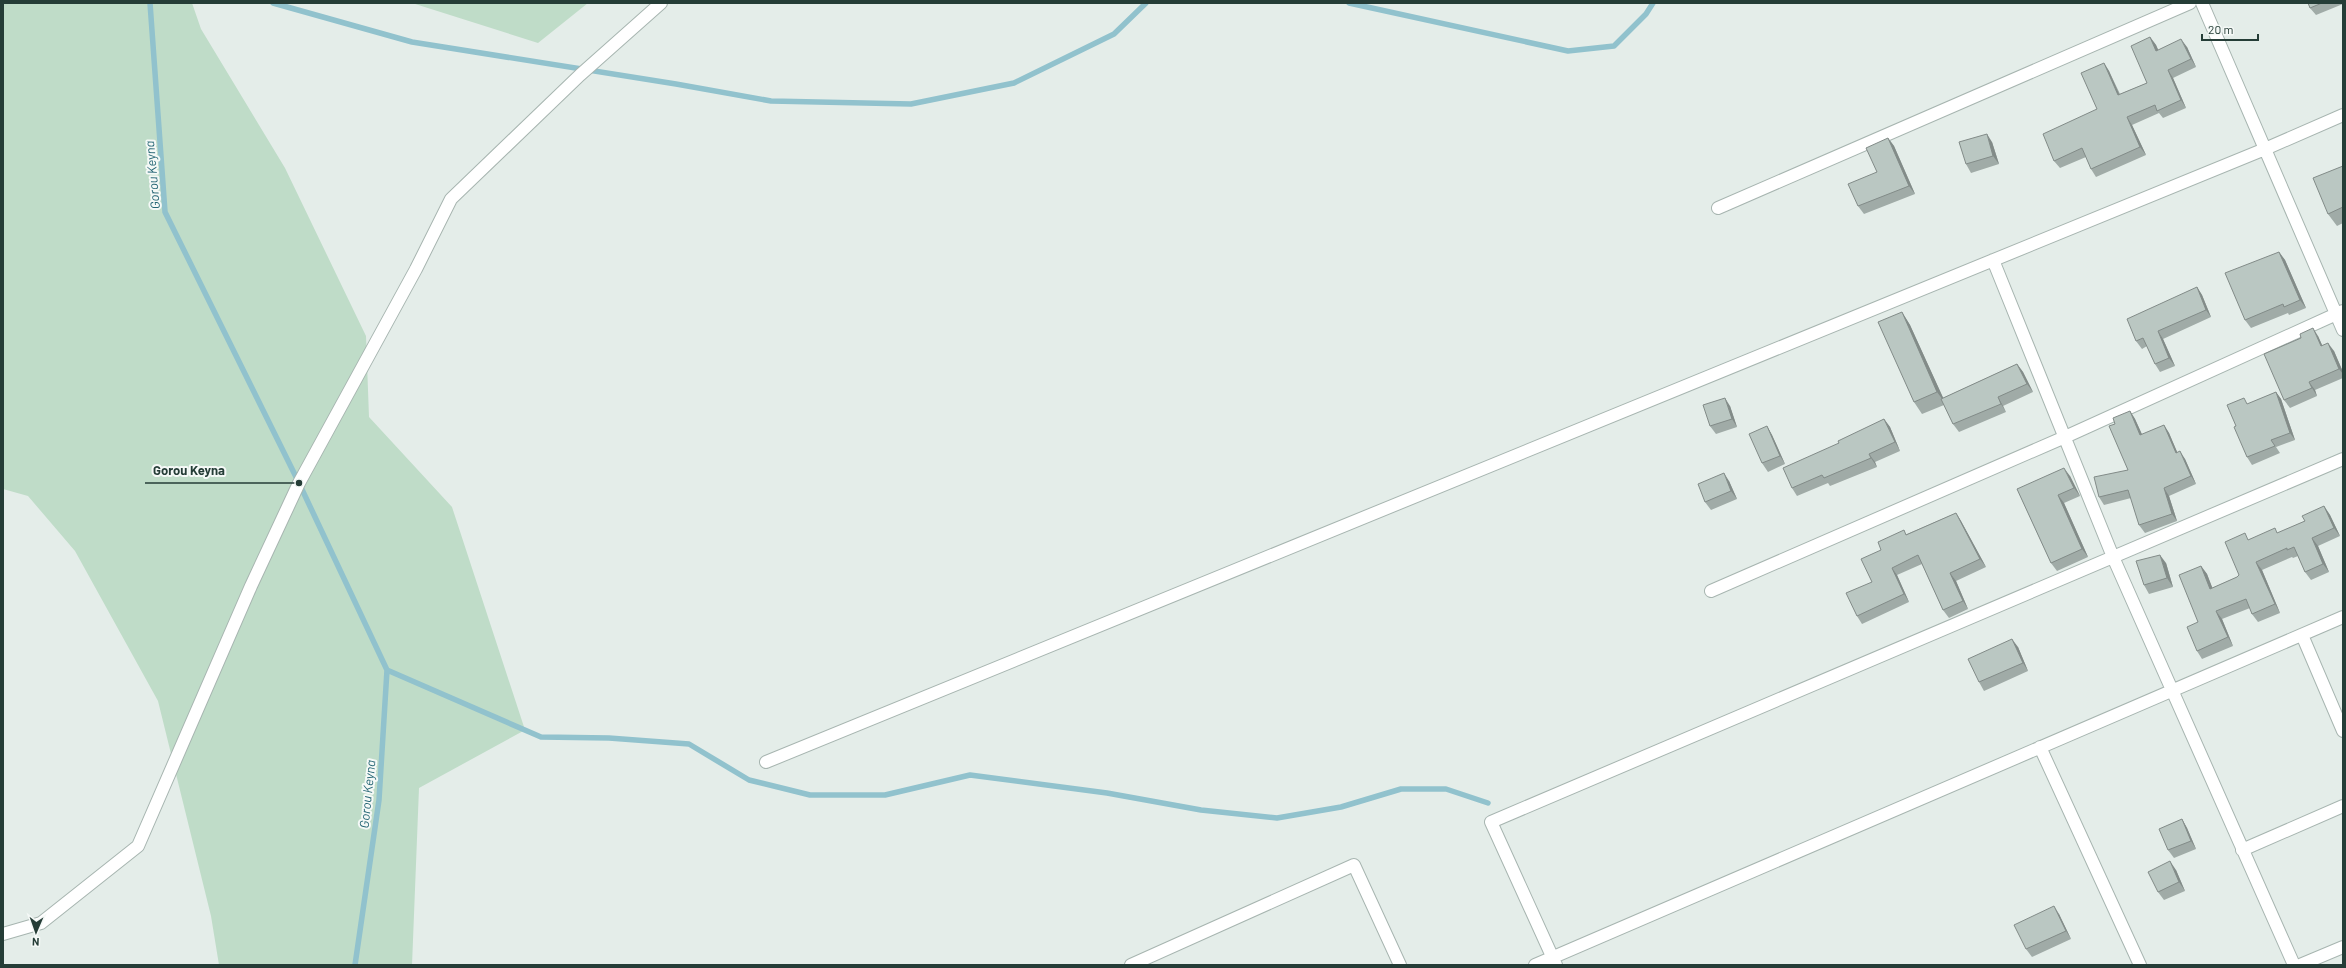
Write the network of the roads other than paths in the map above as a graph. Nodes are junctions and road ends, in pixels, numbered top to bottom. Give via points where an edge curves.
1 (661, 3) edge
2 (2190, 3) edge
3 (2202, 3) edge
4 (2343, 115) edge
5 (2265, 149) junction
6 (1718, 208) dead end
7 (1993, 260) junction
8 (2340, 312) edge
9 (2343, 330) edge
10 (2065, 437) junction
11 (2343, 459) edge
12 (2113, 557) junction
13 (1711, 591) dead end
14 (2343, 617) edge
15 (2302, 635) junction
16 (2172, 691) junction
17 (2343, 731) edge
18 (2040, 748) junction
19 (766, 762) dead end
20 (2343, 806) edge
21 (2242, 850) junction
22 (3, 934) edge
23 (2343, 947) edge
24 (1554, 961) edge
25 (1131, 965) edge
26 (1400, 965) edge
27 (1535, 965) edge
28 (2140, 965) edge
29 (2294, 965) edge
30 (2300, 965) edge

1 - 22 street via 580,75 451,200 299,483 251,586 138,846 41,924
2 - 6 street
3 - 5 street
4 - 5 street
5 - 7 street
5 - 8 street
7 - 10 street
7 - 19 street
8 - 9 street
8 - 10 street
10 - 12 street
10 - 13 street
11 - 12 street
12 - 16 street
12 - 24 street via 1491,822
14 - 15 street
15 - 16 street
15 - 17 street
16 - 18 street
16 - 21 street
18 - 24 street
18 - 28 street
20 - 21 street
21 - 29 street
23 - 30 street
24 - 27 street
25 - 26 street via 1354,865

